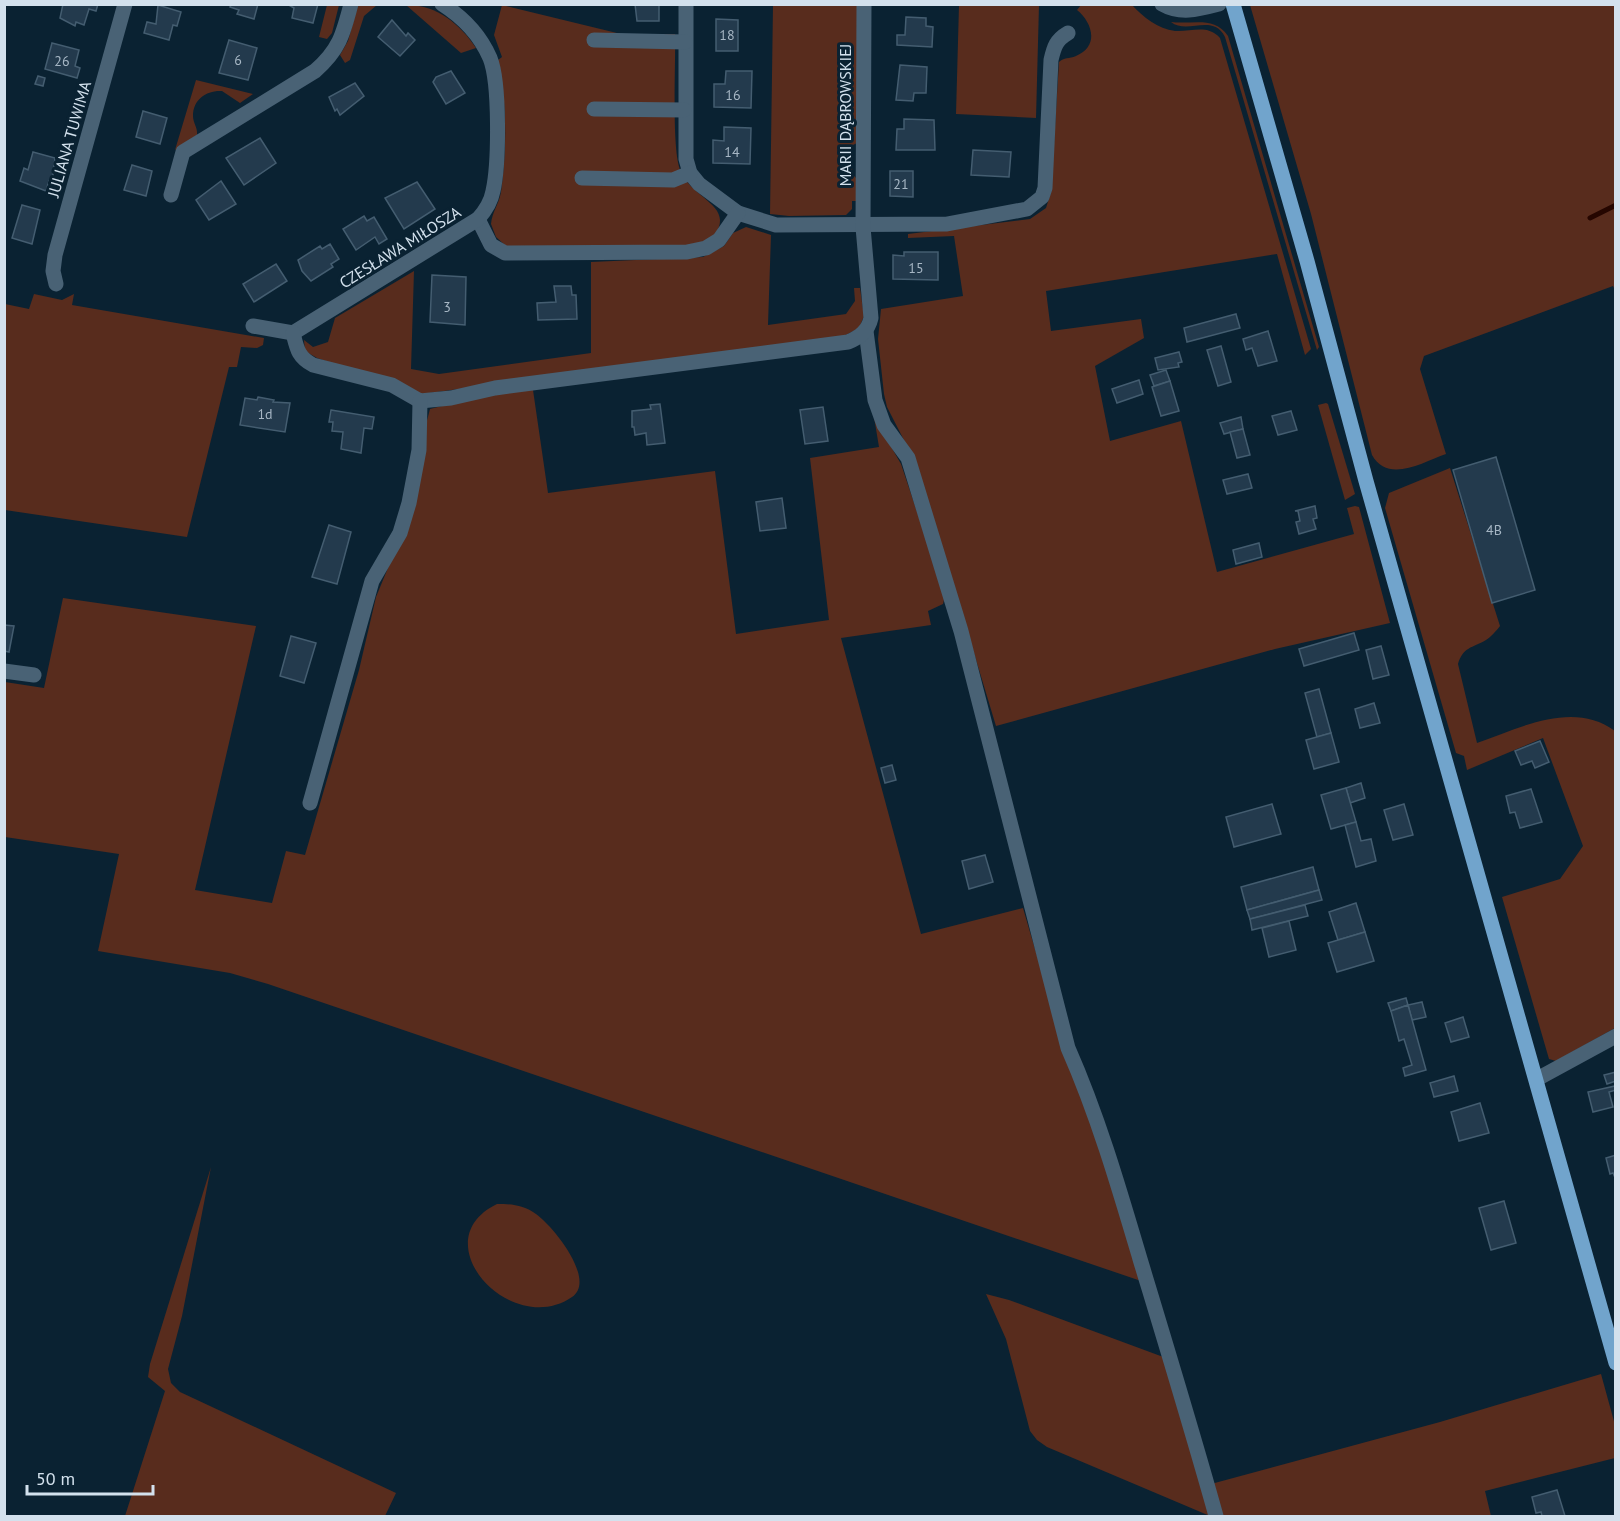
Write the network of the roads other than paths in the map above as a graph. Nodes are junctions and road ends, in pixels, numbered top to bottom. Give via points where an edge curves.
1 (125, 4) edge
2 (351, 4) edge
3 (442, 4) edge
4 (686, 4) edge
5 (864, 4) edge
6 (1162, 4) edge
7 (1219, 4) edge
8 (1233, 4) edge
9 (1068, 33) dead end
10 (594, 40) dead end
11 (685, 42) junction
12 (594, 109) dead end
13 (684, 110) junction
14 (690, 172) junction
15 (582, 178) dead end
16 (171, 195) dead end
17 (738, 213) junction
18 (478, 219) junction
19 (862, 226) junction
20 (56, 284) dead end
21 (254, 326) dead end
22 (866, 331) junction
23 (293, 333) junction
24 (420, 401) junction
25 (4, 671) edge
26 (34, 675) dead end
27 (310, 803) dead end
28 (1616, 1036) edge
29 (1536, 1079) junction
30 (1616, 1363) edge
31 (1216, 1516) edge

1 - 20 street, JULIANA TUWIMA via 55,255
2 - 16 street via 342,39 332,56 315,71 183,152
3 - 18 street, CZESŁAWA MIŁOSZA via 476,33 490,57 496,82 496,179 488,207
4 - 11 street
5 - 19 street, MARII DĄBROWSKIEJ
6 - 7 street via 1189,10
8 - 29 main road
9 - 19 street via 1054,46 1051,60 1045,188 1036,204 985,219
10 - 11 street
11 - 13 street
12 - 13 street
13 - 14 street
14 - 15 street via 673,180
14 - 17 street via 709,194
17 - 18 street via 719,240 706,248 666,253 505,254 492,246
17 - 19 street via 776,225
18 - 23 street, CZESŁAWA MIŁOSZA
19 - 22 street, MARII DĄBROWSKIEJ via 871,318
21 - 23 street
22 - 24 street via 848,342
22 - 31 street, MARII DĄBROWSKIEJ via 875,400 884,425 908,459 958,622 1065,1039 1128,1219
23 - 24 street via 298,354 314,365 392,385
24 - 27 street via 418,450 409,503 400,533 372,581
25 - 26 street
28 - 29 street
29 - 30 main road

